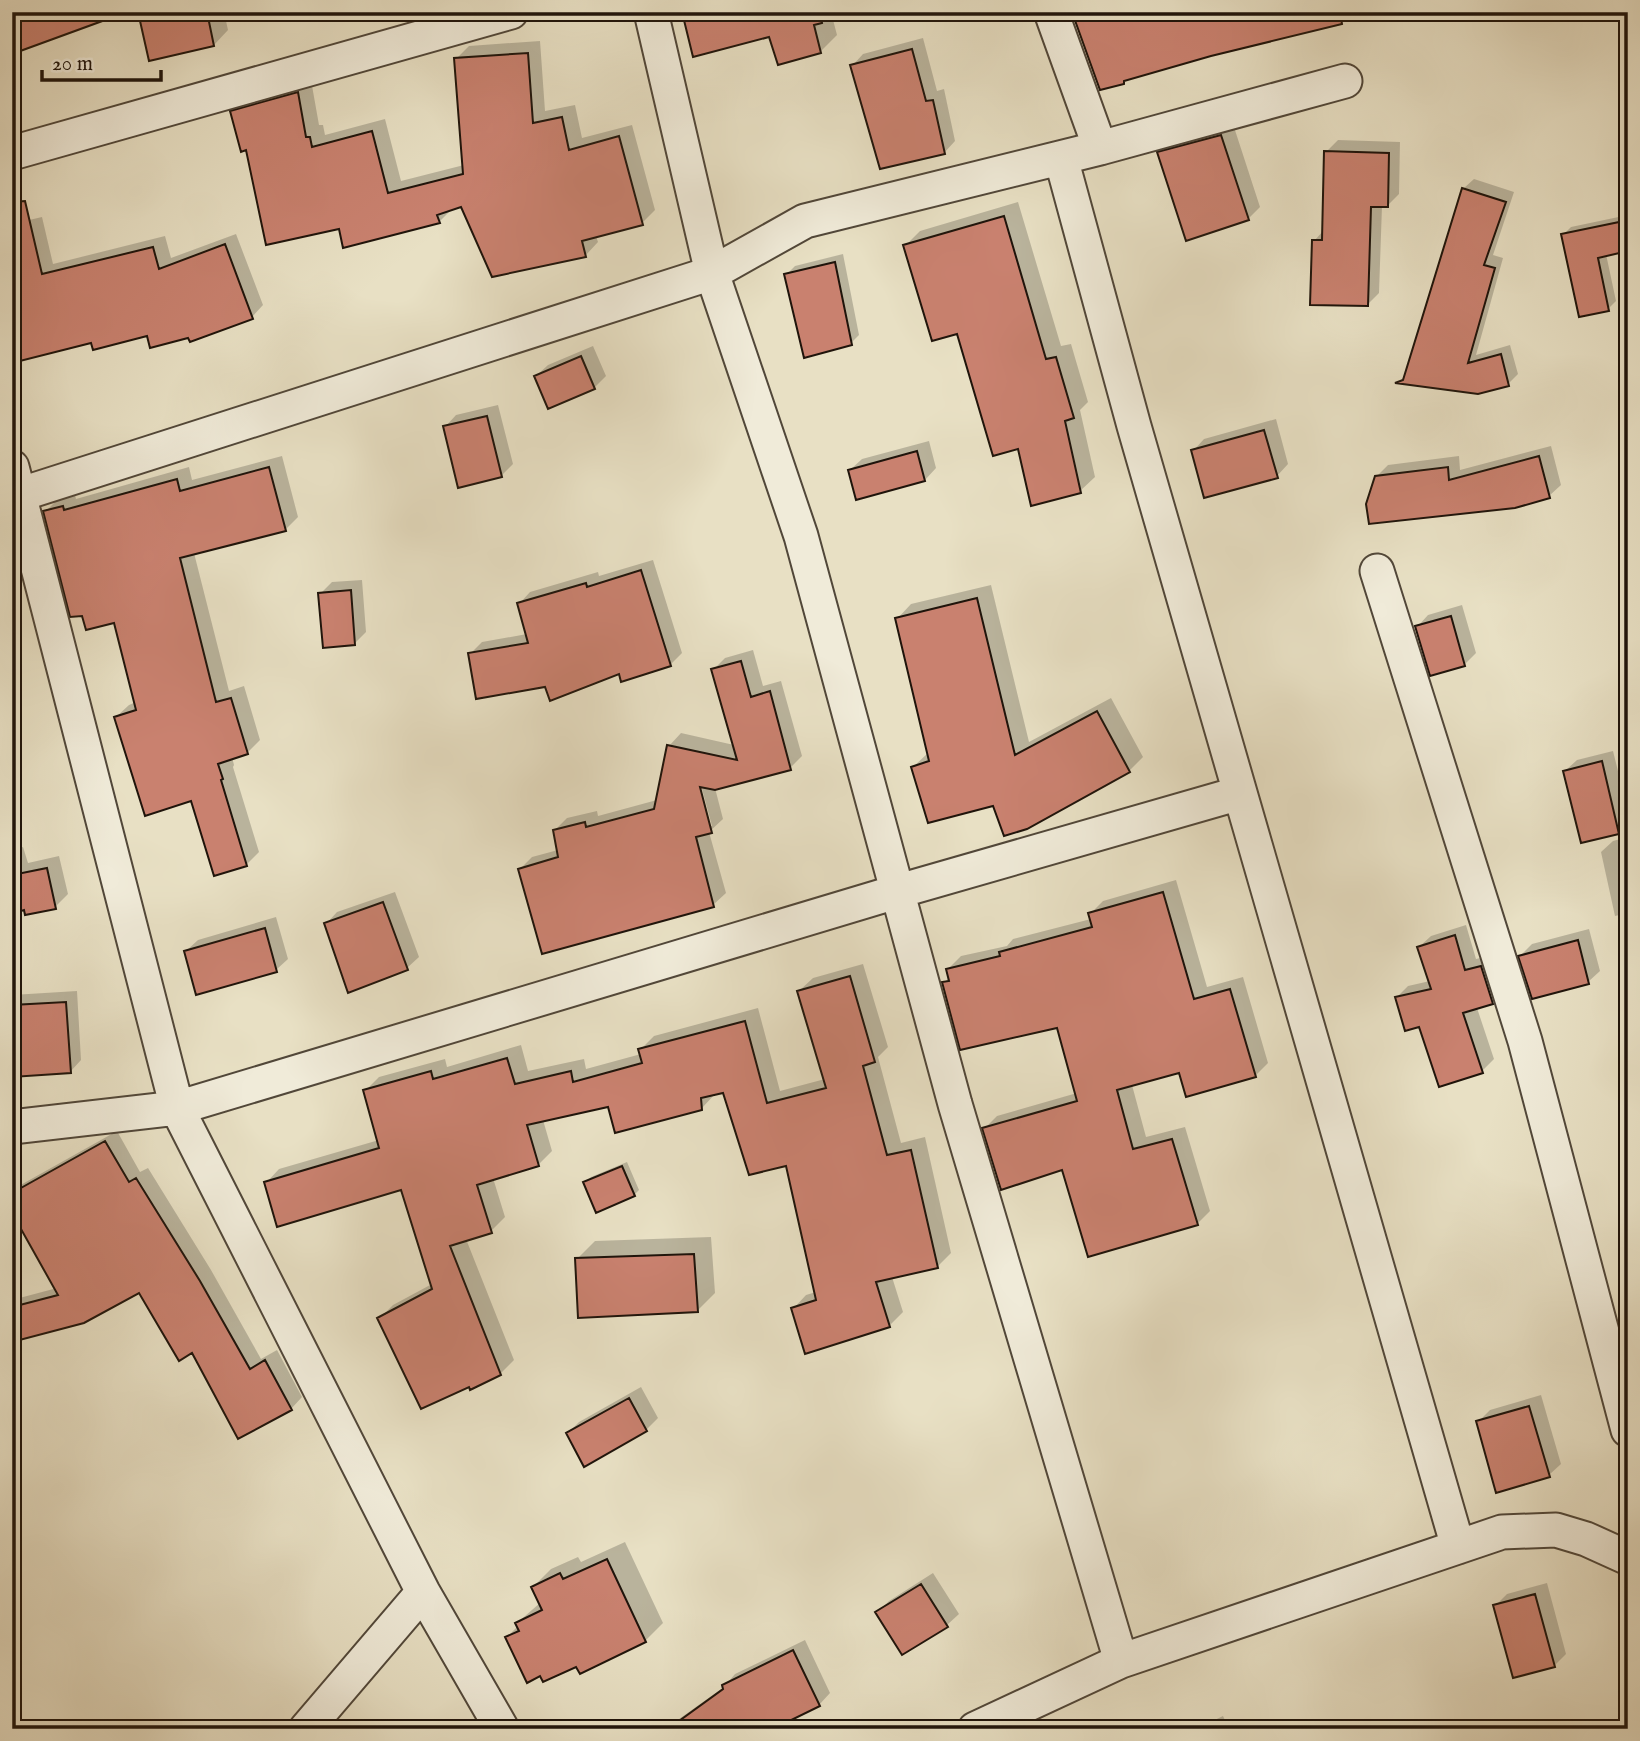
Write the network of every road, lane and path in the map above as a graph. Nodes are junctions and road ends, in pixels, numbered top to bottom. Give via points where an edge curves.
1 (511, 12) edge
2 (651, 12) edge
3 (1051, 12) edge
4 (1345, 81) dead end
5 (1100, 148) junction
6 (12, 153) edge
7 (1061, 158) junction
8 (712, 274) junction
9 (15, 487) edge
10 (1377, 571) dead end
11 (1240, 793) junction
12 (899, 891) junction
13 (177, 1108) junction
14 (12, 1127) edge
15 (1628, 1430) edge
16 (1458, 1547) junction
17 (1628, 1558) edge
18 (423, 1592) junction
19 (1121, 1661) junction
20 (306, 1729) edge
21 (502, 1729) edge
22 (975, 1729) edge

1 - 6 street
2 - 8 street
3 - 5 street
4 - 5 street
5 - 7 street
7 - 8 street via 805,221
7 - 11 street
8 - 9 street
8 - 12 street via 801,536
9 - 13 street
10 - 15 street via 1525,1041
11 - 12 street
11 - 16 street
12 - 13 street
12 - 19 street via 955,1104
13 - 14 street
13 - 18 street
16 - 17 street via 1502,1532 1556,1530
16 - 19 street
18 - 20 street
18 - 21 street
19 - 22 street

